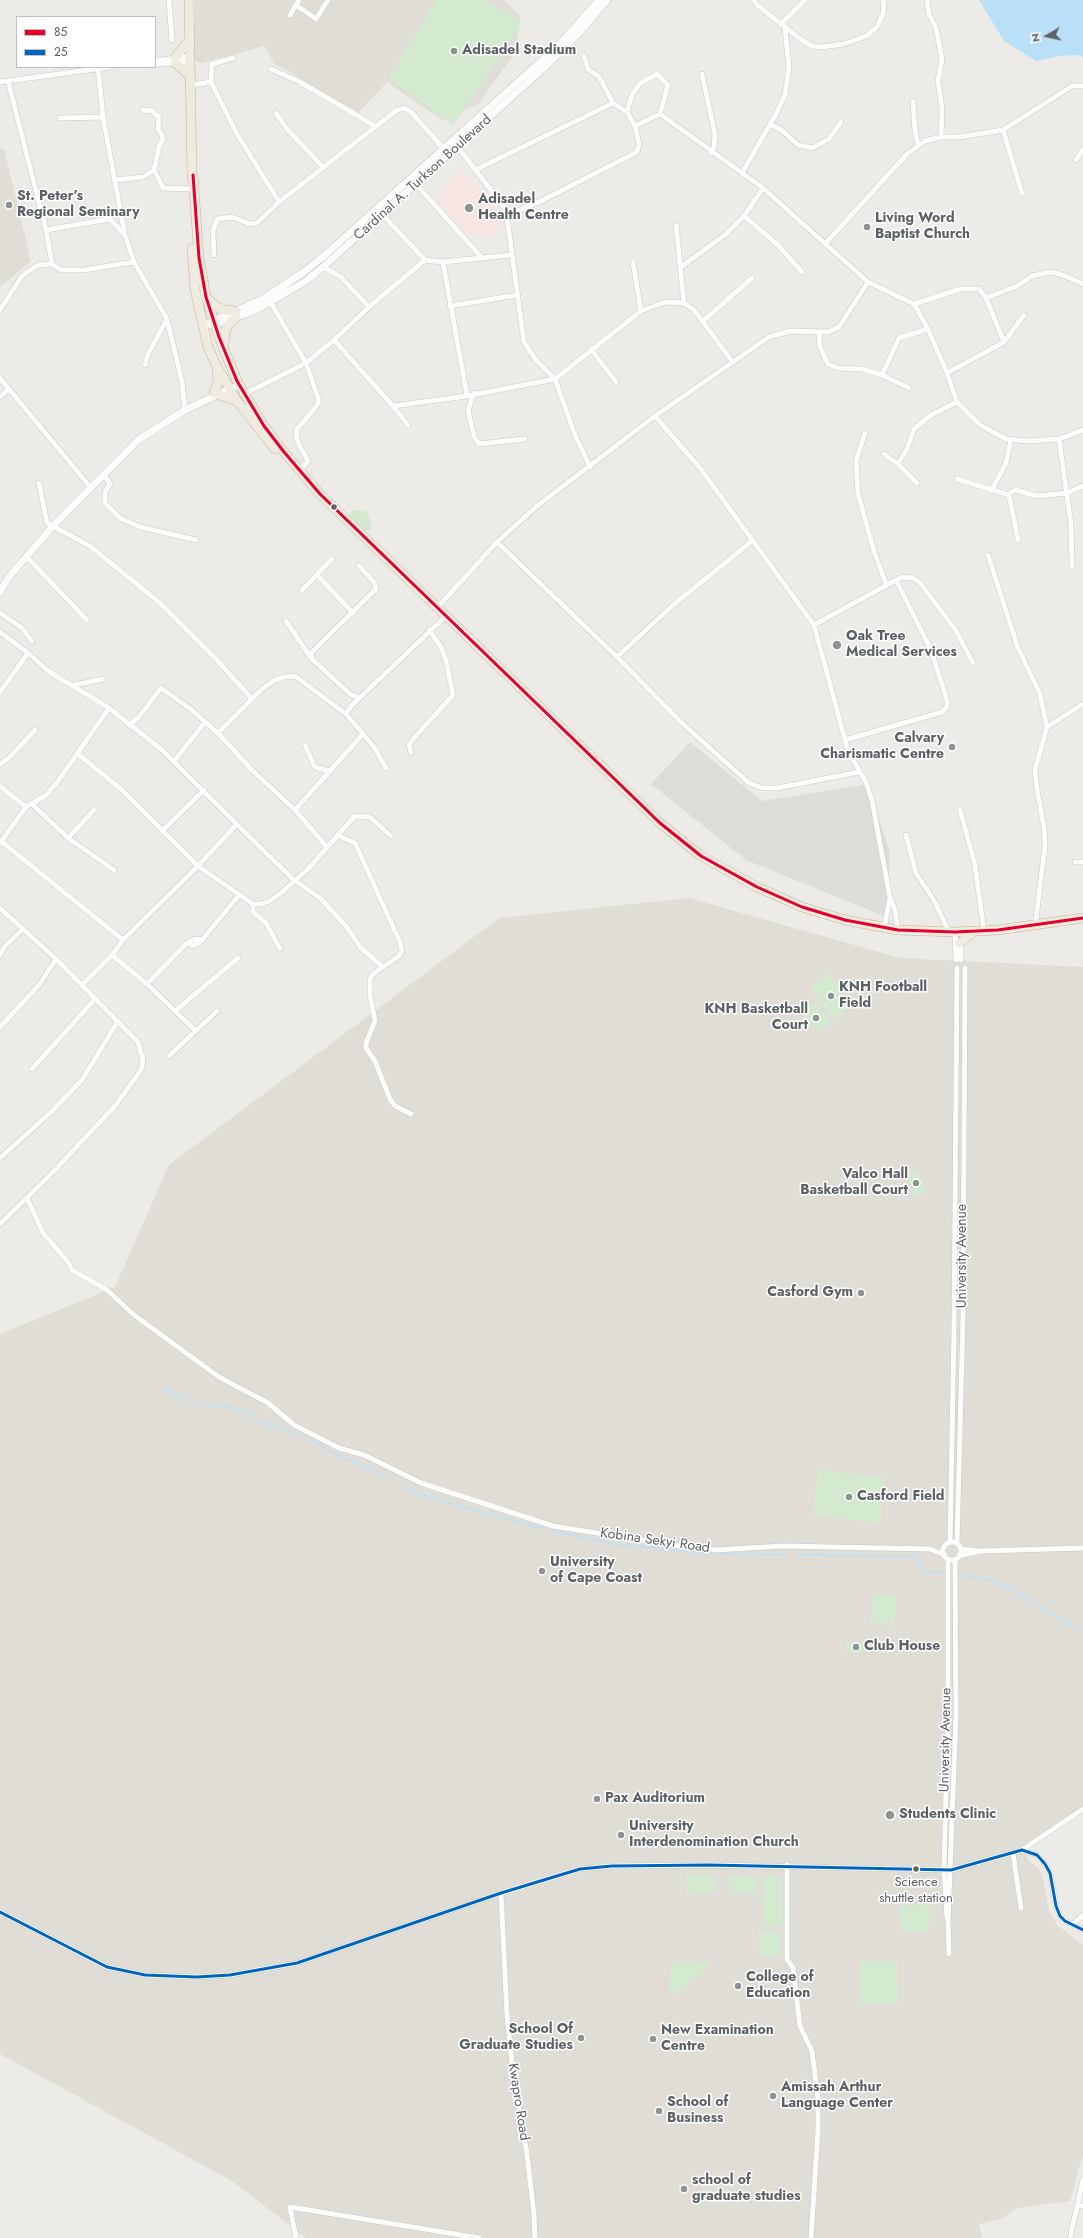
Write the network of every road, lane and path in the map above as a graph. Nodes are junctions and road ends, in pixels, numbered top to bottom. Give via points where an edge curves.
1 (169, 0) edge
2 (189, 0) edge
3 (328, 0) edge
4 (599, 0) edge
5 (608, 0) edge
6 (754, 0) edge
7 (805, 0) edge
8 (884, 0) edge
9 (927, 0) edge
10 (297, 2) edge
11 (290, 15) dead end
12 (781, 24) junction
13 (785, 29) junction
14 (190, 39) junction
15 (172, 40) dead end
16 (584, 56) dead end
17 (233, 58) dead end
18 (191, 59) junction
19 (176, 60) junction
20 (156, 61) edge
21 (156, 64) edge
22 (98, 68) joint
23 (271, 68) dead end
24 (702, 74) dead end
25 (8, 81) junction
26 (192, 81) junction
27 (0, 82) edge
28 (211, 82) junction
29 (1083, 86) edge
30 (913, 101) dead end
31 (614, 103) junction
32 (143, 110) dead end
33 (627, 112) junction
34 (276, 113) dead end
35 (480, 114) junction
36 (660, 114) junction
37 (103, 117) junction
38 (60, 118) dead end
39 (486, 121) junction
40 (841, 122) dead end
41 (770, 124) junction
42 (375, 126) junction
43 (634, 126) junction
44 (1003, 130) junction
45 (941, 137) junction
46 (918, 145) junction
47 (458, 147) junction
48 (443, 148) junction
49 (1083, 149) edge
50 (712, 153) junction
51 (1076, 160) dead end
52 (323, 167) junction
53 (476, 169) junction
54 (154, 170) junction
55 (742, 173) junction
56 (193, 175) junction
57 (114, 180) junction
58 (416, 184) junction
59 (763, 188) junction
60 (192, 189) junction
61 (1022, 193) dead end
62 (279, 202) junction
63 (382, 214) junction
64 (508, 215) junction
65 (744, 216) junction
66 (676, 225) dead end
67 (46, 230) junction
68 (124, 235) junction
69 (825, 244) junction
70 (214, 255) dead end
71 (511, 255) junction
72 (482, 258) junction
73 (425, 260) junction
74 (134, 262) junction
75 (443, 262) junction
76 (633, 262) dead end
77 (52, 264) junction
78 (323, 267) junction
79 (681, 267) junction
80 (802, 272) dead end
81 (301, 274) junction
82 (752, 278) dead end
83 (306, 281) junction
84 (868, 282) junction
85 (1083, 284) edge
86 (517, 295) junction
87 (206, 296) junction
88 (986, 298) junction
89 (271, 303) junction
90 (684, 303) junction
91 (914, 304) junction
92 (450, 306) junction
93 (369, 307) junction
94 (0, 310) edge
95 (641, 310) junction
96 (236, 314) junction
97 (1024, 315) dead end
98 (166, 320) junction
99 (703, 321) junction
100 (208, 325) junction
101 (928, 329) junction
102 (819, 333) junction
103 (334, 340) junction
104 (1004, 342) junction
105 (224, 349) junction
106 (591, 349) junction
107 (732, 361) junction
108 (306, 363) junction
109 (145, 365) dead end
110 (217, 367) junction
111 (947, 373) junction
112 (882, 375) junction
113 (0, 378) edge
114 (555, 379) junction
115 (616, 382) dead end
116 (238, 383) junction
117 (229, 388) junction
118 (908, 388) dead end
119 (9, 389) junction
120 (474, 393) junction
121 (244, 394) junction
122 (214, 395) junction
123 (467, 396) junction
124 (0, 397) edge
125 (237, 401) junction
126 (957, 402) junction
127 (393, 406) junction
128 (185, 410) junction
129 (655, 416) junction
130 (408, 426) dead end
131 (1083, 430) edge
132 (866, 434) dead end
133 (525, 439) dead end
134 (1059, 439) junction
135 (1012, 440) junction
136 (884, 454) dead end
137 (898, 464) junction
138 (590, 467) junction
139 (300, 470) junction
140 (104, 475) junction
141 (958, 479) dead end
142 (38, 482) dead end
143 (918, 483) dead end
144 (310, 484) junction
145 (1083, 486) edge
146 (91, 488) junction
147 (992, 491) junction
148 (1067, 492) junction
149 (1009, 495) junction
150 (52, 527) junction
151 (196, 540) dead end
152 (1018, 540) dead end
153 (752, 541) junction
154 (496, 542) junction
155 (988, 555) dead end
156 (26, 556) junction
157 (332, 559) dead end
158 (359, 566) dead end
159 (1072, 567) dead end
160 (317, 575) junction
161 (896, 580) junction
162 (886, 584) junction
163 (302, 590) dead end
164 (0, 592) edge
165 (437, 608) junction
166 (0, 613) edge
167 (353, 613) junction
168 (446, 616) junction
169 (87, 620) dead end
170 (286, 621) dead end
171 (814, 625) junction
172 (430, 630) junction
173 (0, 632) edge
174 (32, 641) dead end
175 (28, 653) junction
176 (618, 657) junction
177 (311, 658) junction
178 (972, 663) dead end
179 (103, 679) dead end
180 (74, 686) junction
181 (0, 692) edge
182 (359, 698) junction
183 (252, 699) junction
184 (1083, 704) edge
185 (109, 708) junction
186 (346, 714) junction
187 (204, 722) junction
188 (129, 725) junction
189 (1047, 727) junction
190 (35, 730) dead end
191 (218, 733) junction
192 (363, 734) junction
193 (845, 740) junction
194 (305, 745) dead end
195 (411, 753) dead end
196 (78, 754) junction
197 (174, 761) junction
198 (0, 764) edge
199 (386, 768) dead end
200 (329, 772) junction
201 (859, 772) junction
202 (0, 786) edge
203 (204, 790) junction
204 (33, 805) junction
205 (26, 807) junction
206 (95, 809) dead end
207 (295, 810) junction
208 (960, 810) dead end
209 (236, 825) junction
210 (162, 831) junction
211 (337, 835) junction
212 (906, 835) dead end
213 (391, 836) dead end
214 (68, 838) junction
215 (1, 842) edge
216 (326, 846) junction
217 (1075, 862) dead end
218 (1083, 862) edge
219 (198, 866) junction
220 (114, 870) dead end
221 (294, 880) junction
222 (239, 895) junction
223 (890, 898) junction
224 (253, 904) junction
225 (0, 908) edge
226 (1083, 918) edge
227 (1035, 926) junction
228 (884, 928) junction
229 (22, 930) junction
230 (898, 930) junction
231 (984, 931) junction
232 (952, 932) junction
233 (974, 932) junction
234 (123, 940) junction
235 (958, 943) junction
236 (280, 949) dead end
237 (0, 955) edge
238 (112, 955) junction
239 (238, 958) dead end
240 (56, 959) junction
241 (958, 960) dead end
242 (382, 966) junction
243 (958, 968) dead end
244 (965, 968) dead end
245 (147, 984) junction
246 (82, 985) junction
247 (95, 999) junction
248 (175, 1011) junction
249 (216, 1012) dead end
250 (118, 1021) junction
251 (0, 1028) edge
252 (195, 1030) junction
253 (169, 1056) dead end
254 (32, 1069) dead end
255 (412, 1114) dead end
256 (0, 1158) edge
257 (27, 1198) junction
258 (0, 1224) edge
259 (950, 1543) junction
260 (957, 1543) junction
261 (944, 1548) junction
262 (1083, 1548) edge
263 (930, 1549) junction
264 (961, 1549) junction
265 (981, 1551) junction
266 (946, 1557) junction
267 (957, 1557) junction
268 (1083, 1809) edge
269 (1022, 1850) junction
270 (1013, 1853) junction
271 (787, 1865) junction
272 (944, 1869) junction
273 (951, 1870) junction
274 (501, 1893) junction
275 (1021, 1908) dead end
276 (0, 1912) edge
277 (1083, 1915) edge
278 (948, 1921) junction
279 (1072, 1925) junction
280 (1083, 1930) edge
281 (949, 1954) dead end
282 (1083, 2180) edge
283 (1077, 2205) junction
284 (1083, 2206) edge
285 (296, 2238) edge
286 (479, 2238) edge
287 (535, 2238) edge
288 (811, 2238) edge
289 (1070, 2238) edge

1 - 15 street
2 - 14 highway
3 - 10 street via 316,19
4 - 35 street, Cardinal A. Turkson Boulevard via 559,45
5 - 39 street, Cardinal A. Turkson Boulevard via 562,51
6 - 12 street
7 - 12 street
8 - 13 street via 883,14 877,27 854,41 822,47 812,46
9 - 45 street via 942,59 938,81 942,99
10 - 11 street
12 - 13 street
13 - 41 street via 788,76 785,95
14 - 18 highway
14 - 19 highway
16 - 31 street via 588,69 599,77
17 - 28 street via 212,64
18 - 19 street
18 - 26 highway
19 - 20 street
19 - 21 street
19 - 26 highway
22 - 25 street
22 - 37 street
23 - 42 street
24 - 50 street via 715,135
25 - 27 street
25 - 67 street
26 - 28 street
26 - 56 highway
28 - 62 street via 236,132
29 - 44 street via 1072,86
30 - 46 street
31 - 33 street
31 - 53 street
32 - 54 street via 152,111 159,117 158,129 163,140 159,146
33 - 36 street via 632,95 639,84 657,74 668,85
33 - 43 street
34 - 52 street
35 - 39 street
35 - 48 street, Cardinal A. Turkson Boulevard
36 - 43 street
36 - 50 street
37 - 38 street
37 - 57 street
39 - 47 street, Cardinal A. Turkson Boulevard
40 - 41 street via 830,139 812,148 798,145 783,131
41 - 55 street
42 - 48 street via 404,108 411,112
42 - 52 street
43 - 64 street via 639,144 637,152
44 - 45 street via 959,137
44 - 61 street
45 - 46 street
46 - 69 street
47 - 53 street
47 - 58 street, Cardinal A. Turkson Boulevard
48 - 81 street, Cardinal A. Turkson Boulevard
49 - 51 street
50 - 55 street
52 - 62 street
53 - 64 street via 504,205
54 - 57 street via 143,177
54 - 60 street via 163,188
55 - 59 street
56 - 60 highway
56 - 87 highway via 199,258
57 - 68 street
58 - 63 street, Cardinal A. Turkson Boulevard
58 - 72 street
59 - 65 street
59 - 69 street
60 - 100 highway via 192,260 195,290
62 - 70 street via 253,225 233,217 216,219 213,231
63 - 73 street
63 - 78 street, Cardinal A. Turkson Boulevard
64 - 71 street
65 - 79 street via 726,234
65 - 80 street via 779,246
66 - 79 street
67 - 68 street via 110,219
67 - 77 street
68 - 74 street
69 - 84 street
71 - 72 street
71 - 86 street
72 - 75 street
73 - 75 street
73 - 93 street
74 - 77 street via 84,270 61,270
74 - 98 street
75 - 92 street
76 - 95 street
77 - 94 street via 38,265 22,276
78 - 83 street, Cardinal A. Turkson Boulevard
78 - 93 street via 341,277
79 - 90 street
81 - 83 street
81 - 96 street, Cardinal A. Turkson Boulevard
82 - 99 street
83 - 89 street, Cardinal A. Turkson Boulevard
84 - 91 street
84 - 102 street via 839,327
85 - 88 street via 1050,272 1032,276 1017,286
86 - 92 street
86 - 114 street via 524,342 536,360
87 - 96 highway via 217,307
87 - 100 highway
88 - 91 street via 973,287
88 - 104 street
89 - 96 street, Cardinal A. Turkson Boulevard
89 - 108 street
90 - 95 street via 665,302
90 - 99 street
91 - 101 street
92 - 123 street
93 - 103 street
95 - 106 street
96 - 100 street, Cardinal A. Turkson Boulevard
96 - 105 highway via 225,332
97 - 104 street
98 - 109 street
98 - 128 street via 182,382
99 - 107 street
100 - 105 highway
100 - 110 highway
101 - 111 street
101 - 112 street via 899,338
102 - 107 street via 782,332
102 - 112 street via 820,347 828,364
103 - 108 street
103 - 127 street
104 - 111 street
105 - 116 highway
106 - 114 street
106 - 115 street
107 - 129 street
108 - 121 street
108 - 139 street via 319,400 297,429 296,436 308,461
110 - 117 highway
110 - 122 highway via 218,381
111 - 126 street
112 - 118 street
113 - 119 street
114 - 120 street
114 - 138 street via 574,435
116 - 117 street
116 - 121 highway
117 - 122 street
117 - 125 highway
119 - 124 street
119 - 146 street
120 - 123 street
120 - 133 street via 468,410 474,436 479,444
121 - 139 highway via 264,426
122 - 125 highway
122 - 128 street
123 - 127 street
125 - 144 highway via 281,456
126 - 135 street via 980,425
126 - 137 street via 931,415 914,429 907,450
127 - 130 street
128 - 140 street via 142,437
129 - 138 street
129 - 153 street via 700,468
131 - 134 street
132 - 162 street via 856,461 858,494
134 - 135 street via 1028,442
134 - 148 street
135 - 147 street via 1006,463
136 - 137 street
137 - 143 street
138 - 154 street via 537,506
139 - 144 highway
140 - 146 street
140 - 151 street via 110,484 105,492 105,503 120,518 140,526
141 - 147 street
142 - 150 street via 44,517
144 - 165 highway
145 - 148 street
146 - 150 street
147 - 149 street
148 - 149 street via 1036,496 1016,490
148 - 159 street
149 - 152 street
150 - 156 street
150 - 183 street via 90,546 160,603
153 - 171 street
153 - 176 street via 672,606
154 - 165 street
154 - 176 street
155 - 189 street via 1018,648 1040,694
156 - 164 street
156 - 169 street
157 - 160 street
158 - 167 street via 375,583 376,589
160 - 163 street
160 - 167 street
161 - 162 street
161 - 178 street via 902,577 913,578 920,583 955,629
161 - 193 street via 931,650 947,707 942,712
162 - 171 street
165 - 168 highway
166 - 174 street via 22,628
167 - 177 street via 312,652
168 - 172 street
168 - 228 highway via 638,804 701,856 779,898 838,918
170 - 177 street
171 - 193 street
172 - 182 street
172 - 195 street via 446,660 453,695 409,745
173 - 175 street
175 - 180 street via 48,671
175 - 181 street
176 - 201 street via 683,724 749,783 763,788 777,788
177 - 182 street via 350,694
179 - 180 street
180 - 185 street
182 - 186 street
183 - 186 street via 275,680 295,676
183 - 191 street
184 - 189 street
185 - 188 street
185 - 196 street
186 - 192 street
187 - 188 street via 161,688 138,718
187 - 191 street
187 - 197 street
188 - 197 street
189 - 227 street via 1035,770 1045,847
190 - 198 street
191 - 207 street via 252,770
192 - 199 street
192 - 200 street
193 - 201 street
194 - 200 street via 314,768
196 - 204 street via 56,784
196 - 210 street via 122,790
197 - 203 street
200 - 207 street
201 - 223 street via 866,782 872,800
202 - 205 street
203 - 209 street
203 - 210 street
204 - 205 street
204 - 214 street
205 - 215 street
206 - 214 street
207 - 216 street
208 - 231 street via 975,865
209 - 219 street
209 - 221 street
210 - 219 street
211 - 213 street via 355,816 363,815 370,817
211 - 216 street
211 - 242 street via 355,843 400,942 402,951 399,956
212 - 232 street via 916,873
214 - 220 street
215 - 234 street
216 - 221 street via 308,869
217 - 218 street
219 - 222 street
219 - 234 street
221 - 224 street via 270,901
221 - 242 street via 320,898 346,926 360,947
222 - 224 street
222 - 245 street via 202,940 187,942
223 - 228 street
223 - 230 street
224 - 236 street via 253,912 266,923
225 - 229 street
226 - 227 highway
227 - 231 highway
228 - 230 highway
229 - 237 street via 4,947
229 - 240 street
230 - 232 highway
231 - 233 highway
232 - 233 highway
232 - 235 highway
232 - 235 street
233 - 235 highway
234 - 238 street
235 - 241 street
238 - 245 street
238 - 246 street
239 - 248 street
240 - 246 street
240 - 251 street via 39,985
242 - 255 street via 370,979 375,1021 366,1048 390,1099 395,1106
243 - 259 street, University Avenue
244 - 260 street, University Avenue via 963,1317
245 - 248 street
246 - 247 street
247 - 250 street
247 - 254 street
248 - 252 street
249 - 252 street
250 - 256 street via 82,1080
250 - 257 street via 138,1042 143,1060 141,1070 115,1106
252 - 253 street
257 - 258 street
257 - 263 street, Kobina Sekyi Road via 43,1233 77,1274 107,1290 134,1315 192,1358 219,1377 268,1403 294,1425 339,1448 364,1455 398,1473 453,1494 553,1526 672,1545 715,1550 784,1546
259 - 260 street
259 - 261 street
260 - 264 street
261 - 263 street
261 - 266 street
262 - 265 street
263 - 266 street, Kobina Sekyi Road
264 - 265 street
264 - 267 street
265 - 267 street
266 - 267 street
266 - 272 street, University Avenue via 948,1714
267 - 273 street, University Avenue via 956,1715
268 - 269 street
269 - 270 street
269 - 279 street via 1037,1856 1045,1864 1050,1873 1060,1916
270 - 273 street
270 - 275 street
271 - 272 street
271 - 274 street via 601,1867 564,1873
271 - 288 street via 787,1959 793,1968 800,2026 812,2051 818,2099
272 - 273 street
272 - 278 street, University Avenue
273 - 278 street, University Avenue
274 - 276 street via 297,1963 230,1975 197,1977 145,1975 107,1967
274 - 287 street, Kwapro Road via 507,2015 514,2081 527,2154
277 - 279 street
278 - 281 street, University Avenue
279 - 280 street
282 - 283 street
283 - 284 street
283 - 289 street
285 - 286 street via 290,2207

